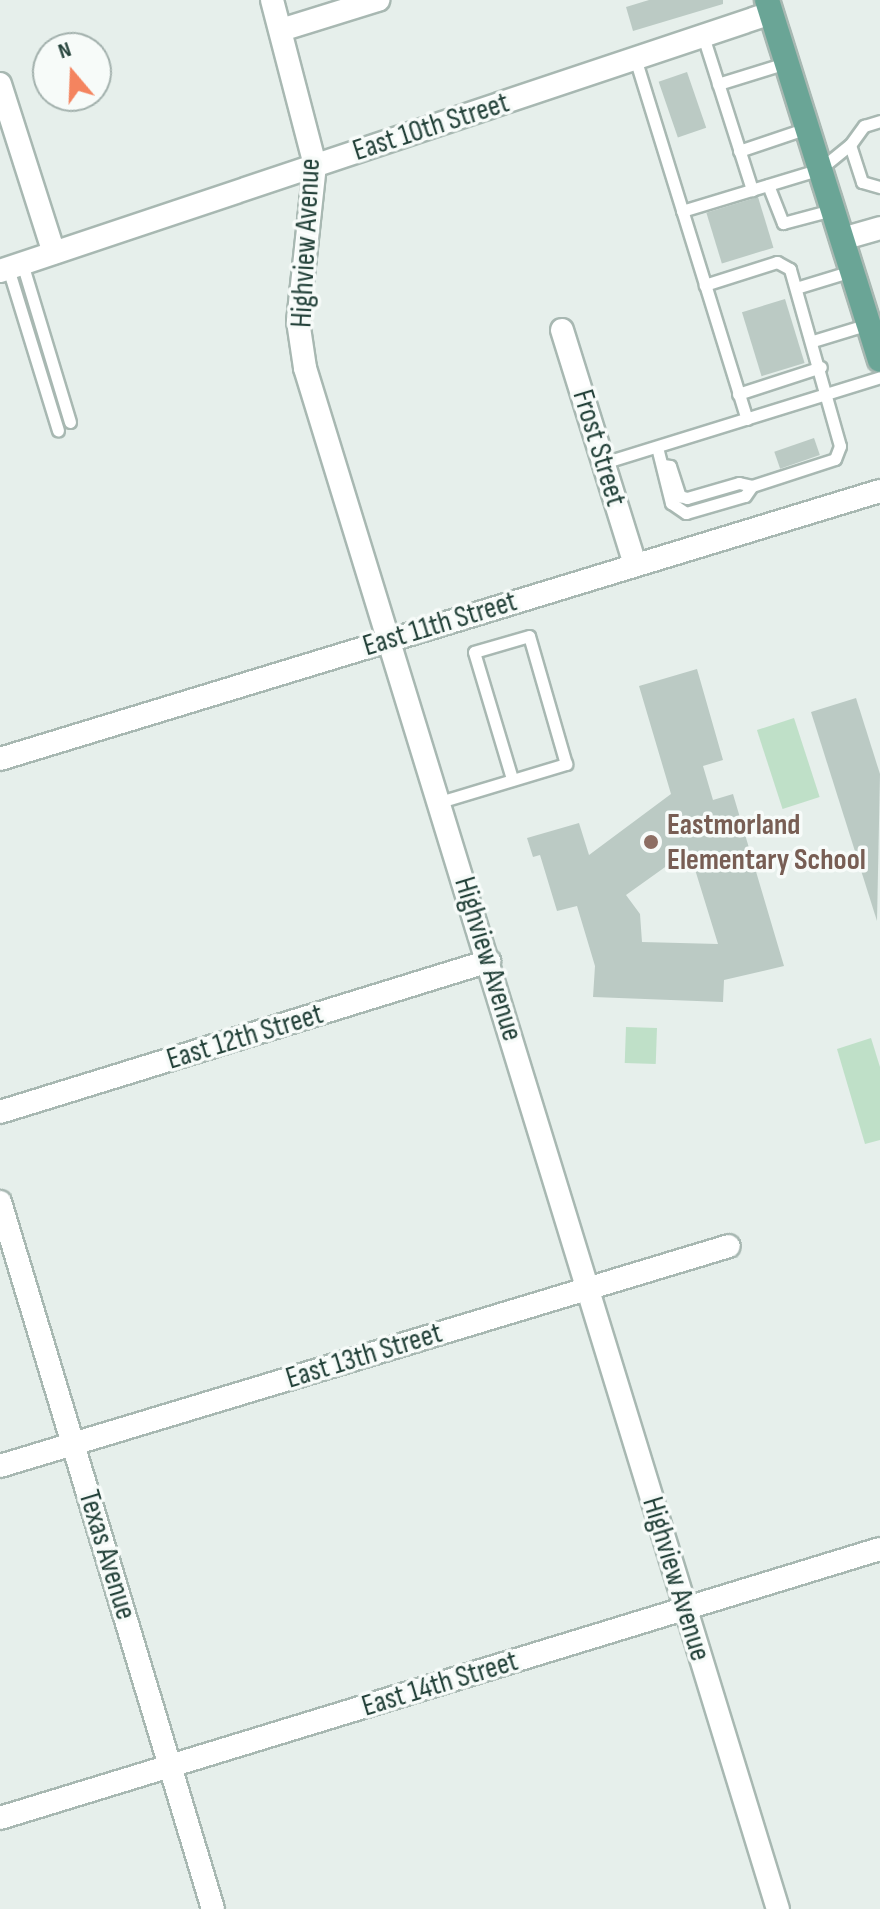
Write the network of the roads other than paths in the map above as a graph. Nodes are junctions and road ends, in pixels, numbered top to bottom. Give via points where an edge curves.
1 (272, 0) edge
2 (378, 0) edge
3 (769, 6) edge
4 (281, 30) junction
5 (703, 36) junction
6 (635, 58) junction
7 (787, 63) junction
8 (0, 84) edge
9 (718, 84) junction
10 (880, 121) edge
11 (807, 128) junction
12 (850, 145) junction
13 (739, 151) junction
14 (315, 165) junction
15 (820, 169) junction
16 (768, 185) junction
17 (880, 187) edge
18 (752, 190) junction
19 (832, 210) junction
20 (682, 211) junction
21 (880, 228) edge
22 (842, 239) junction
23 (54, 253) junction
24 (10, 267) edge
25 (852, 271) junction
26 (705, 285) junction
27 (796, 288) junction
28 (871, 317) edge
29 (562, 330) dead end
30 (813, 341) junction
31 (880, 360) edge
32 (821, 367) junction
33 (880, 377) edge
34 (738, 394) junction
35 (823, 396) junction
36 (747, 419) junction
37 (70, 422) dead end
38 (58, 431) dead end
39 (657, 447) junction
40 (603, 463) junction
41 (880, 491) edge
42 (635, 565) junction
43 (390, 639) junction
44 (0, 759) edge
45 (512, 779) junction
46 (440, 802) junction
47 (489, 961) junction
48 (0, 1112) edge
49 (0, 1202) edge
50 (729, 1246) dead end
51 (587, 1289) junction
52 (74, 1443) junction
53 (0, 1466) edge
54 (880, 1549) edge
55 (685, 1610) junction
56 (170, 1767) junction
57 (0, 1818) edge
58 (213, 1909) edge
59 (778, 1909) edge

1 - 4 street, Highview Avenue
2 - 4 street
3 - 5 street, East 10th Street
3 - 7 main road
4 - 14 street, Highview Avenue
5 - 6 street, East 10th Street
5 - 9 lane
6 - 14 street, East 10th Street
6 - 20 lane
7 - 9 lane
7 - 11 main road
8 - 23 street
9 - 13 lane
10 - 12 lane via 864,126
11 - 13 lane
11 - 15 main road
12 - 15 lane
12 - 17 lane via 862,182
13 - 18 lane
14 - 23 street, East 10th Street
14 - 43 street, Highview Avenue via 298,321 305,368
15 - 16 lane
15 - 19 main road
16 - 18 lane
16 - 19 lane via 783,223
18 - 20 lane
19 - 22 main road
20 - 26 lane
21 - 22 street
22 - 25 main road
23 - 24 street, East 10th Street
24 - 37 lane
24 - 38 lane
25 - 27 lane
25 - 28 main road
26 - 27 lane via 777,262 790,269
26 - 34 lane
27 - 30 lane
28 - 30 lane
28 - 31 main road
29 - 40 street, Frost Street
30 - 32 lane
32 - 34 lane
32 - 35 lane
33 - 35 lane
34 - 36 lane
35 - 36 lane
35 - 39 lane via 840,446 835,459 752,486 739,483 680,496
36 - 39 lane
39 - 40 lane
40 - 42 street, Frost Street
41 - 42 street, East 11th Street
42 - 43 street, East 11th Street
43 - 44 street, East 11th Street
43 - 46 street, Highview Avenue
45 - 45 lane via 566,764 529,636 474,652
45 - 46 lane
46 - 47 street, Highview Avenue
47 - 48 street, East 12th Street
47 - 51 street, Highview Avenue
49 - 52 street, Texas Avenue
50 - 51 street, East 13th Street
51 - 52 street, East 13th Street
51 - 55 street, Highview Avenue
52 - 53 street, East 13th Street
52 - 56 street, Texas Avenue
54 - 55 street, East 14th Street
55 - 56 street, East 14th Street
55 - 59 street, Highview Avenue
56 - 57 street, East 14th Street
56 - 58 street, Texas Avenue

